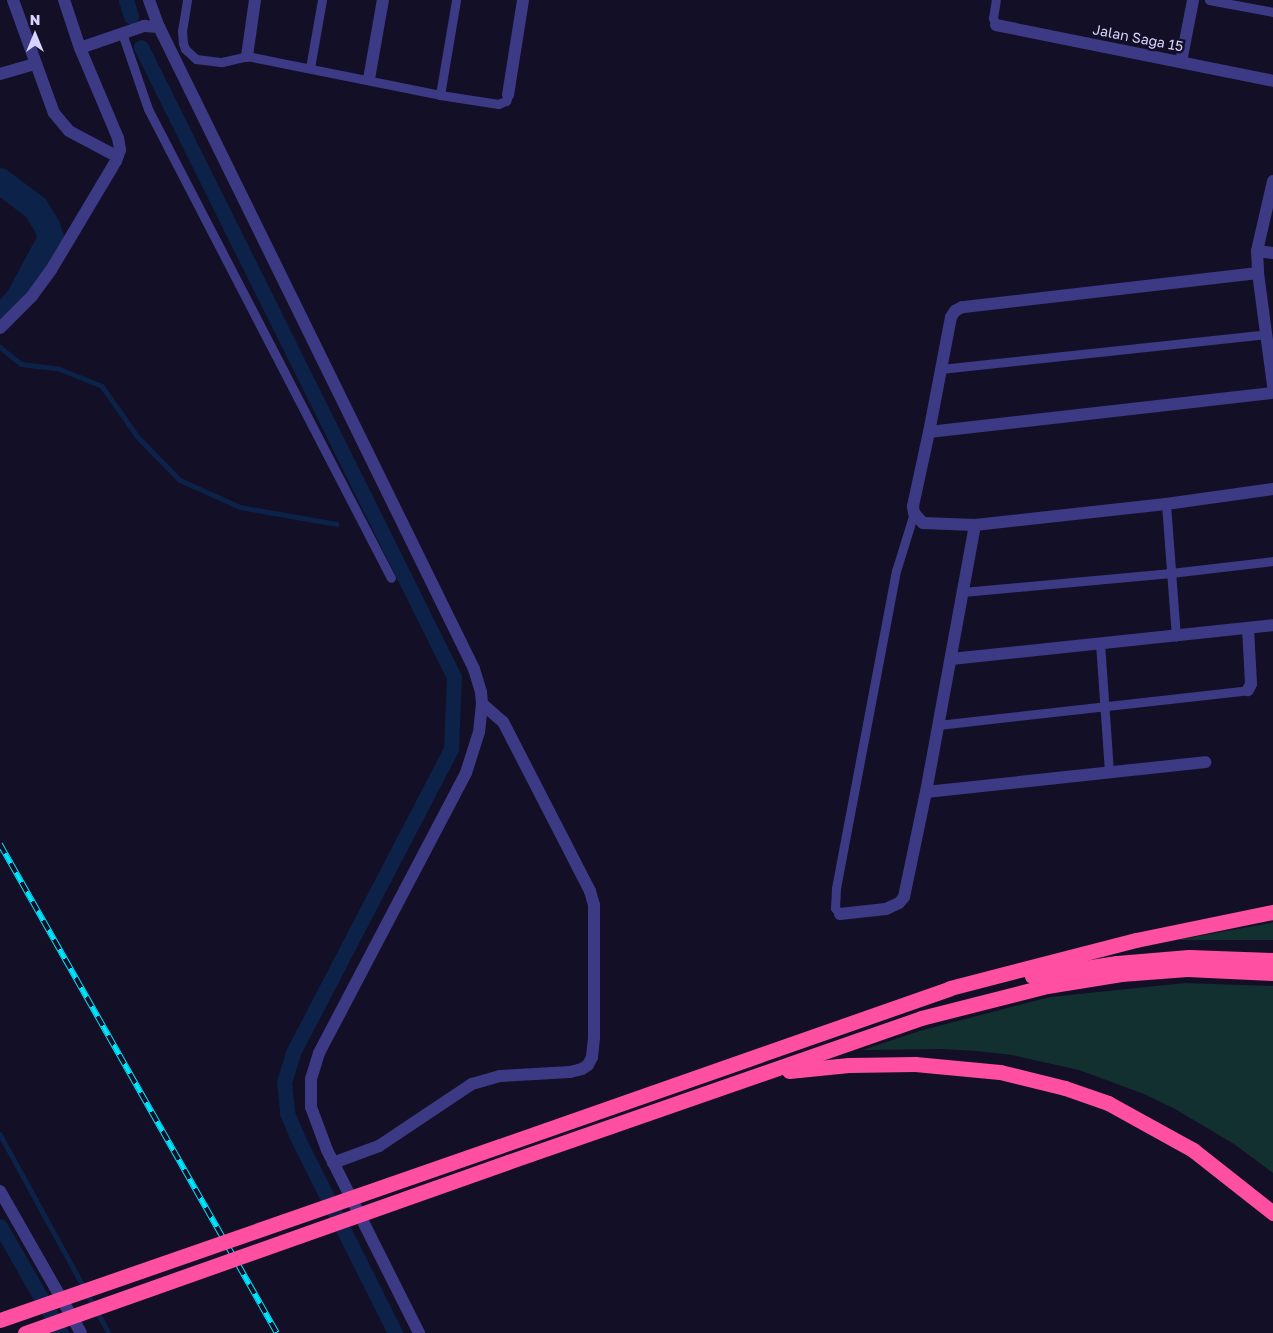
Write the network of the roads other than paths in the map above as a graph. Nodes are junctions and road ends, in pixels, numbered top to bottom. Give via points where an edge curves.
1 (14, 0) edge
2 (64, 0) edge
3 (149, 0) edge
4 (187, 0) edge
5 (255, 0) edge
6 (322, 0) edge
7 (383, 0) edge
8 (456, 0) edge
9 (523, 0) edge
10 (996, 0) edge
11 (1193, 0) edge
12 (1209, 0) edge
13 (1273, 12) edge
14 (996, 25) joint
15 (159, 27) junction
16 (122, 33) junction
17 (80, 48) junction
18 (246, 56) junction
19 (1181, 62) junction
20 (34, 64) junction
21 (310, 68) junction
22 (0, 74) edge
23 (370, 79) junction
24 (1273, 81) edge
25 (440, 95) junction
26 (508, 95) joint
27 (118, 157) junction
28 (1273, 181) edge
29 (1258, 251) junction
30 (1273, 253) edge
31 (1258, 273) junction
32 (1269, 312) edge
33 (0, 328) edge
34 (1267, 334) junction
35 (941, 369) junction
36 (1273, 386) edge
37 (1273, 393) edge
38 (930, 432) junction
39 (1273, 489) edge
40 (1166, 504) junction
41 (914, 513) junction
42 (975, 525) junction
43 (1273, 561) edge
44 (1171, 573) junction
45 (391, 578) dead end
46 (963, 592) junction
47 (1273, 625) edge
48 (1248, 628) junction
49 (1176, 637) junction
50 (1100, 643) junction
51 (951, 659) junction
52 (1248, 690) joint
53 (482, 704) junction
54 (1103, 707) junction
55 (938, 725) junction
56 (1205, 762) dead end
57 (1109, 773) junction
58 (926, 792) junction
59 (1273, 912) edge
60 (840, 914) joint
61 (1273, 960) edge
62 (1273, 973) edge
63 (769, 1051) junction
64 (764, 1073) junction
65 (333, 1163) junction
66 (0, 1191) edge
67 (1273, 1213) edge
68 (0, 1320) edge
69 (25, 1333) edge
70 (81, 1333) edge
71 (419, 1333) edge

1 - 20 street
2 - 17 street
3 - 15 street
4 - 18 lane via 182,30 185,49 196,59 222,62
5 - 18 street
6 - 21 lane
7 - 23 street
8 - 25 lane
9 - 26 street
10 - 14 lane via 993,18
11 - 19 street
12 - 13 lane
14 - 19 street, Jalan Saga 15
15 - 16 street via 144,26
15 - 53 street via 474,669
16 - 17 street
16 - 45 lane via 148,109
17 - 27 street via 118,138
18 - 21 lane
19 - 24 street, Jalan Saga 15
20 - 22 street
20 - 27 street via 61,124
21 - 23 lane
23 - 25 lane
25 - 26 lane via 498,104 506,101
27 - 33 street via 51,270 32,296
28 - 29 street
29 - 30 street
29 - 31 street
31 - 32 street
31 - 35 street via 962,307 951,317
32 - 34 street
34 - 35 lane
34 - 36 street
35 - 38 street
37 - 38 street
38 - 41 street
39 - 40 street
40 - 42 street
40 - 44 lane
41 - 42 street via 919,521 930,524
41 - 60 lane via 896,571 836,888 835,908
42 - 46 street
43 - 44 lane
44 - 46 lane
44 - 49 lane
46 - 51 street
47 - 48 street
48 - 49 street
48 - 52 street via 1251,684
49 - 50 street
50 - 51 street
50 - 54 lane
51 - 55 street
52 - 54 lane
53 - 65 street via 466,773 319,1053 310,1079 315,1118
53 - 65 street via 503,722 594,905 592,1057 588,1065 570,1072 500,1076 472,1084 379,1146
54 - 55 lane
54 - 57 lane
55 - 58 street
56 - 57 street
57 - 58 street
58 - 60 street via 904,897 886,910
59 - 63 highway via 1136,940 950,988
61 - 63 highway via 1189,957 1050,972 915,1002
62 - 64 highway via 1187,969 1121,974 1047,986 921,1018
63 - 68 highway, bridge
64 - 67 highway via 849,1065 915,1064 1000,1072 1065,1088 1108,1103 1193,1150
64 - 69 highway, bridge
65 - 71 street
66 - 70 street

